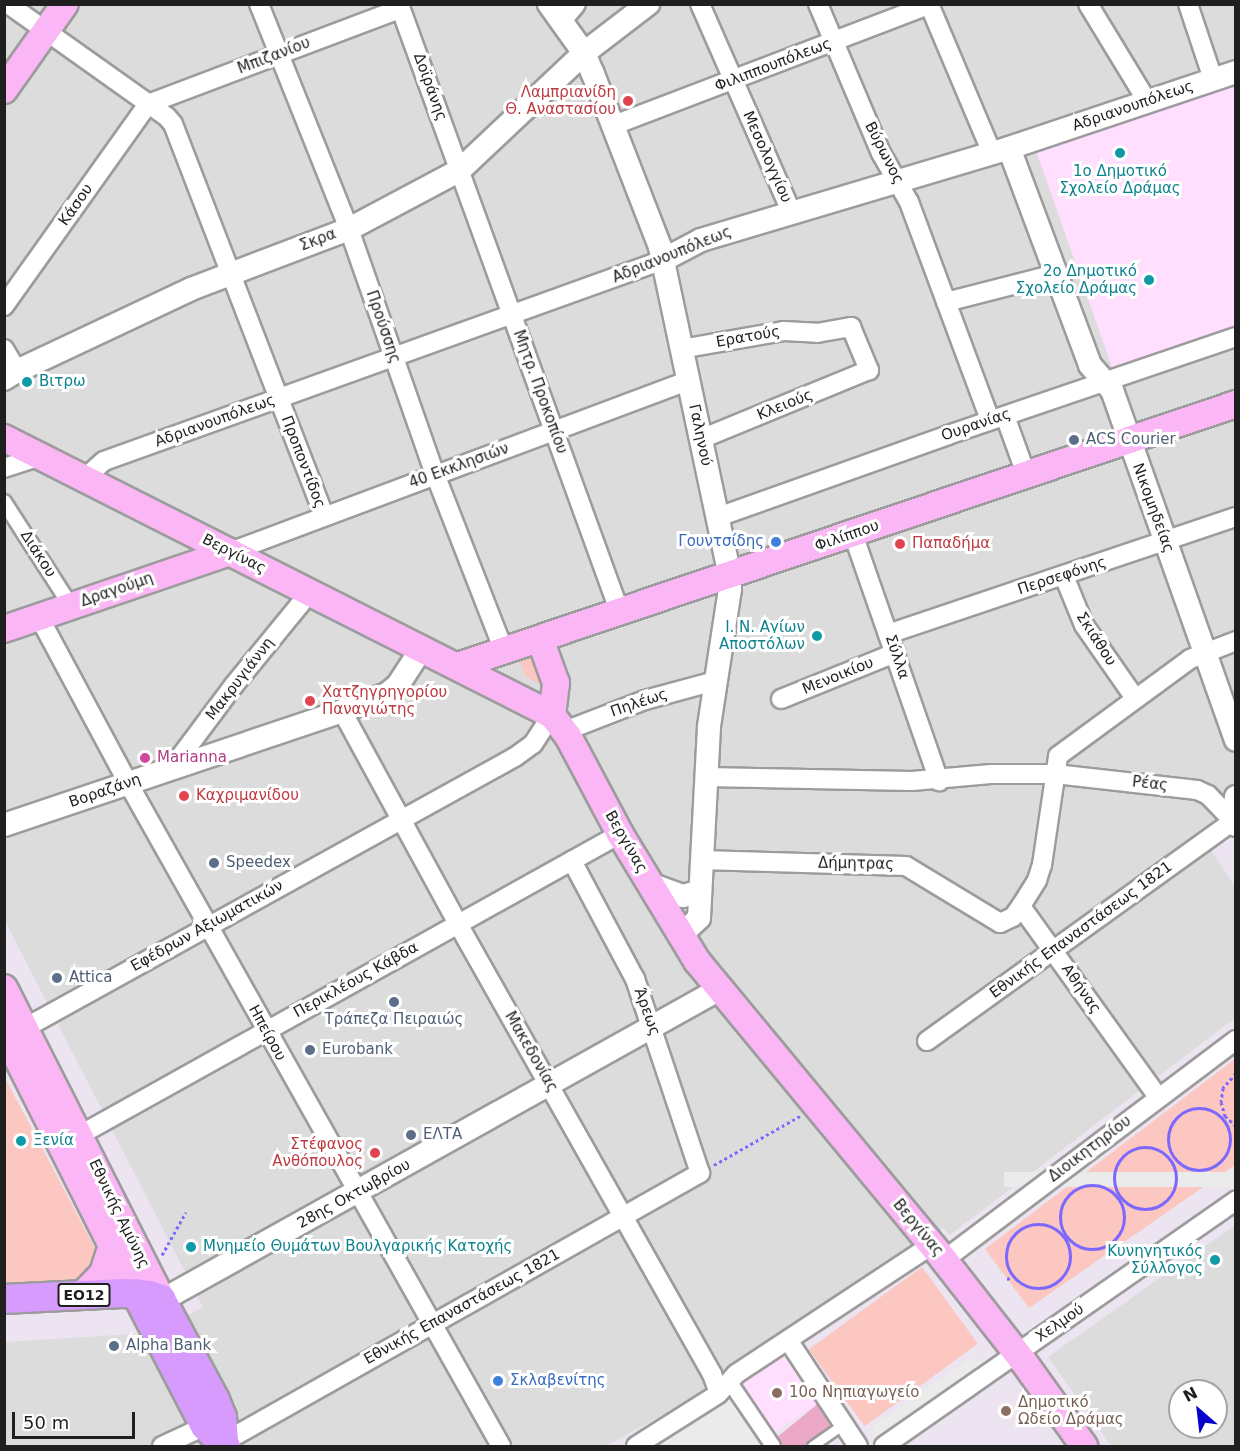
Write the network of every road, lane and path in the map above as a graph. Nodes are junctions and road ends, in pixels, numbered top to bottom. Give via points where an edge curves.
1 (8, 4) edge
2 (65, 4) edge
3 (259, 4) edge
4 (576, 4) edge
5 (648, 4) edge
6 (700, 4) edge
7 (818, 4) edge
8 (1088, 4) edge
9 (1188, 4) edge
10 (930, 5) edge
11 (400, 7) edge
12 (555, 13) edge
13 (46, 31) junction
14 (834, 42) junction
15 (584, 53) junction
16 (279, 54) junction
17 (1236, 72) edge
18 (1213, 79) junction
19 (733, 81) junction
20 (4, 90) edge
21 (1147, 101) junction
22 (148, 104) junction
23 (614, 125) junction
24 (1001, 150) junction
25 (460, 170) junction
26 (898, 183) junction
27 (791, 211) junction
28 (349, 229) junction
29 (663, 260) junction
30 (230, 274) junction
31 (1055, 274) junction
32 (946, 302) junction
33 (4, 306) edge
34 (512, 315) junction
35 (1236, 337) edge
36 (4, 349) edge
37 (681, 349) junction
38 (394, 357) junction
39 (869, 370) joint
40 (11, 375) edge
41 (688, 381) junction
42 (1105, 382) junction
43 (279, 398) junction
44 (1236, 404) edge
45 (997, 418) junction
46 (554, 430) junction
47 (4, 438) edge
48 (700, 439) junction
49 (1129, 439) junction
50 (40, 456) junction
51 (4, 468) edge
52 (435, 474) junction
53 (1026, 474) junction
54 (85, 478) junction
55 (4, 502) edge
56 (324, 515) junction
57 (718, 517) junction
58 (1236, 517) edge
59 (853, 534) junction
60 (1166, 542) junction
61 (230, 552) junction
62 (730, 576) junction
63 (1064, 576) junction
64 (310, 592) junction
65 (71, 606) junction
66 (620, 613) junction
67 (39, 617) junction
68 (4, 628) edge
69 (888, 634) junction
70 (540, 639) junction
71 (1236, 641) edge
72 (422, 648) junction
73 (504, 651) junction
74 (1205, 651) junction
75 (895, 653) junction
76 (458, 666) junction
77 (715, 681) junction
78 (1135, 698) junction
79 (781, 699) dead end
80 (342, 711) junction
81 (558, 723) junction
82 (1236, 740) edge
83 (172, 768) junction
84 (1055, 774) junction
85 (706, 777) junction
86 (939, 781) junction
87 (128, 783) junction
88 (1236, 797) edge
89 (401, 819) junction
90 (1235, 822) edge
91 (4, 825) edge
92 (620, 834) junction
93 (702, 860) junction
94 (572, 861) junction
95 (650, 884) junction
96 (700, 891) junction
97 (1022, 906) junction
98 (458, 924) junction
99 (207, 926) junction
100 (680, 936) junction
101 (1053, 950) junction
102 (4, 988) edge
103 (720, 989) junction
104 (653, 1026) junction
105 (265, 1030) junction
106 (12, 1033) edge
107 (1236, 1040) edge
108 (927, 1041) dead end
109 (1236, 1073) edge
110 (550, 1084) junction
111 (1158, 1097) junction
112 (816, 1107) junction
113 (1226, 1120) junction
114 (1236, 1126) edge
115 (71, 1140) junction
116 (1172, 1159) junction
117 (700, 1173) junction
118 (358, 1192) junction
119 (1119, 1198) junction
120 (1232, 1209) edge
121 (186, 1212) dead end
122 (625, 1216) junction
123 (1066, 1237) junction
124 (112, 1246) junction
125 (938, 1252) junction
126 (82, 1295) junction
127 (148, 1295) junction
128 (4, 1299) edge
129 (4, 1318) edge
130 (432, 1323) junction
131 (788, 1340) junction
132 (1017, 1353) junction
133 (724, 1387) junction
134 (842, 1425) junction
135 (218, 1438) edge
136 (162, 1446) edge
137 (501, 1446) edge
138 (636, 1446) edge
139 (773, 1446) edge
140 (812, 1446) edge
141 (858, 1446) edge
142 (884, 1446) edge
143 (1084, 1446) edge

1 - 13 street
2 - 13 main road
3 - 16 street, Προύσσης
4 - 12 street
5 - 15 street, Σκρα
6 - 19 street, Μεσολογγίου
7 - 14 street, Βύρωνος
8 - 21 street
9 - 18 street
10 - 14 street, Φιλιππουπόλεως
10 - 24 street, Νικομηδείας
11 - 16 street, Μπιζανίου
11 - 25 street, Δοϊράνης
12 - 15 street, Γαληνού
13 - 20 main road
13 - 22 street
14 - 19 street, Φιλιππουπόλεως
14 - 26 street, Βύρωνος via 881,153
15 - 23 street, Γαληνού
15 - 25 street, Σκρα
16 - 22 street, Μπιζανίου
16 - 28 street, Προύσσης
17 - 18 street, Αδριανουπόλεως
18 - 21 street, Αδριανουπόλεως
19 - 23 street, Φιλιππουπόλεως
19 - 27 street, Μεσολογγίου
21 - 24 street, Αδριανουπόλεως
22 - 30 street via 173,124
22 - 33 street, Κάσου
23 - 29 street, Γαληνού
24 - 26 street, Αδριανουπόλεως
24 - 31 street, Νικομηδείας
25 - 28 street, Σκρα
25 - 34 street, Μητρ. Προκοπίου
26 - 27 street, Αδριανουπόλεως
26 - 32 street, Βύρωνος via 909,202
27 - 29 street, Αδριανουπόλεως via 701,240
28 - 30 street, Σκρα
28 - 38 street, Προύσσης
29 - 34 street, Αδριανουπόλεως
29 - 37 street, Γαληνού
30 - 40 street, Σκρα
30 - 43 street, Προποντίδος
31 - 32 street
31 - 42 street, Νικομηδείας via 1090,365
32 - 45 street, Βύρωνος
34 - 38 street, Αδριανουπόλεως
34 - 46 street, Μητρ. Προκοπίου
35 - 42 street, Ουρανίας
36 - 40 street
37 - 39 street, Ερατούς via 784,331 817,333 851,327
37 - 41 street, Γαληνού
38 - 43 street, Αδριανουπόλεως
38 - 52 street, Προύσσης
39 - 48 street, Κλειούς
41 - 46 street, 40 Εκκλησιών
41 - 48 street, Γαληνού
42 - 45 street, Ουρανίας
42 - 49 street, Νικομηδείας via 1112,390
43 - 54 street, Αδριανουπόλεως via 105,461
43 - 56 street, Προποντίδος
44 - 49 main road, Φιλίππου
45 - 53 street, Βύρωνος
45 - 57 street, Ουρανίας
46 - 52 street, 40 Εκκλησιών
46 - 66 street, Μητρ. Προκοπίου
47 - 50 main road, Βεργίνας
48 - 57 street, Γαληνού
49 - 53 main road, Φιλίππου
49 - 60 street, Νικομηδείας
50 - 51 street
50 - 54 main road, Βεργίνας
52 - 56 street, 40 Εκκλησιών
52 - 73 street, Προύσσης
53 - 59 main road, Φιλίππου
54 - 61 main road, Βεργίνας
55 - 65 street, Διάκου
56 - 61 street, 40 Εκκλησιών
57 - 62 street, Γαληνού
58 - 60 street, Περσεφόνης
59 - 62 main road, Φιλίππου
59 - 69 street, Σύλλα
60 - 63 street, Περσεφόνης
60 - 74 street, Νικομηδείας
61 - 64 main road, Βεργίνας
61 - 65 main road, Δραγούμη
62 - 66 main road, Φιλίππου
62 - 77 street, Γαληνού
63 - 69 street, Περσεφόνης
63 - 78 street, Σκιάθου via 1083,625
64 - 72 main road, Βεργίνας
64 - 83 street, Μακρυγιάννη
65 - 67 main road, Δραγούμη
66 - 70 main road, Φιλίππου
67 - 68 main road, Δραγούμη
67 - 87 street, Ηπείρου
69 - 75 street, Σύλλα
70 - 73 main road, Φιλίππου
70 - 81 main road via 556,683
71 - 74 street
72 - 76 main road, Βεργίνας
72 - 80 street, Βοραζάνη via 394,689
73 - 76 main road, Φιλίππου
74 - 78 street
74 - 82 street, Νικομηδείας
75 - 79 street, Μενοικίου
75 - 86 street, Σύλλα
76 - 81 main road, Βεργίνας
77 - 81 street, Πηλέως
77 - 85 street, Γαληνού
78 - 84 street via 1058,756
80 - 83 street, Βοραζάνη
80 - 89 street, Μακεδονίας
81 - 89 street, Εφέδρων Αξιωματικών via 524,752
81 - 92 main road, Βεργίνας
83 - 87 street, Βοραζάνη
84 - 86 street via 991,774
84 - 90 street, Ρέας via 1197,790 1208,795
84 - 97 street via 1042,865
85 - 86 street
85 - 93 street, Γαληνού
87 - 91 street, Βοραζάνη
87 - 99 street, Ηπείρου
88 - 90 street
89 - 98 street, Μακεδονίας
89 - 99 street, Εφέδρων Αξιωματικών
90 - 101 street, Εθνικής Επαναστάσεως 1821
92 - 94 street, Περικλέους Κάβδα
92 - 95 main road, Βεργίνας
93 - 96 street, Γαληνού
93 - 97 street, Δήμητρας via 906,866 1000,923 1013,917
94 - 98 street, Περικλέους Κάβδα
94 - 104 street, Άρεως via 630,968
95 - 96 street via 683,896
95 - 100 main road, Βεργίνας
96 - 100 street, Γαληνού via 699,918
97 - 101 street, Αθήνας
98 - 105 street, Περικλέους Κάβδα
98 - 110 street, Μακεδονίας
99 - 105 street, Ηπείρου
99 - 106 street, Εφέδρων Αξιωματικών
100 - 103 main road, Βεργίνας
101 - 108 street, Εθνικής Επαναστάσεως 1821
101 - 111 street, Αθήνας
102 - 106 main road, Εθνικής Αμύνης
103 - 104 street, 28ης Οκτωβρίου
103 - 112 main road, Βεργίνας
104 - 110 street, 28ης Οκτωβρίου
104 - 117 street, Άρεως
105 - 115 street, Περικλέους Κάβδα
105 - 118 street, Ηπείρου
106 - 115 main road, Εθνικής Αμύνης
107 - 111 street, Διοικητηρίου
109 - 113 path via 1221,1095
110 - 118 street, 28ης Οκτωβρίου
110 - 122 street, Μακεδονίας
111 - 125 street, Διοικητηρίου
112 - 117 path
112 - 125 main road, Βεργίνας
113 - 114 path
113 - 116 path via 1230,1144 1220,1162 1208,1169 1194,1170
113 - 116 path via 1204,1108 1190,1109 1177,1116 1167,1134
115 - 124 main road, Εθνικής Αμύνης
115 - 127 main road, Εθνικής Αμύνης
116 - 119 path via 1176,1183 1163,1204 1140,1209
116 - 119 path via 1150,1147 1126,1153 1114,1173
117 - 122 street, Εθνικής Επαναστάσεως 1821
118 - 127 street, 28ης Οκτωβρίου
118 - 130 street, Ηπείρου
119 - 123 path via 1124,1221 1108,1244 1087,1248
119 - 123 path via 1097,1185 1076,1189 1066,1198 1061,1212
120 - 132 street, Χελμού
121 - 127 path
122 - 130 street, Εθνικής Επαναστάσεως 1821
122 - 133 street, Μακεδονίας via 712,1374
123 - 123 path via 1043,1225 1029,1226 1017,1233 1007,1251 1014,1277 1026,1286 1040,1288 1059,1279 1069,1261
124 - 126 main road via 103,1273
124 - 127 main road, Εθνικής Αμύνης
125 - 131 street, Διοικητηρίου
125 - 132 main road, Βεργίνας
126 - 127 main road, ΕΟ12
126 - 128 main road, ΕΟ12
127 - 129 main road, ΕΟ12
127 - 135 main road, Εθνικής Αμύνης via 215,1400 222,1417
130 - 135 street, Εθνικής Επαναστάσεως 1821
130 - 137 street, Ηπείρου
131 - 133 street, Διοικητηρίου
131 - 134 street
132 - 142 street, Χελμού
132 - 143 main road, Βεργίνας
133 - 138 street, Διοικητηρίου
133 - 139 street
134 - 140 lane
134 - 141 street
135 - 136 street, Εθνικής Επαναστάσεως 1821

